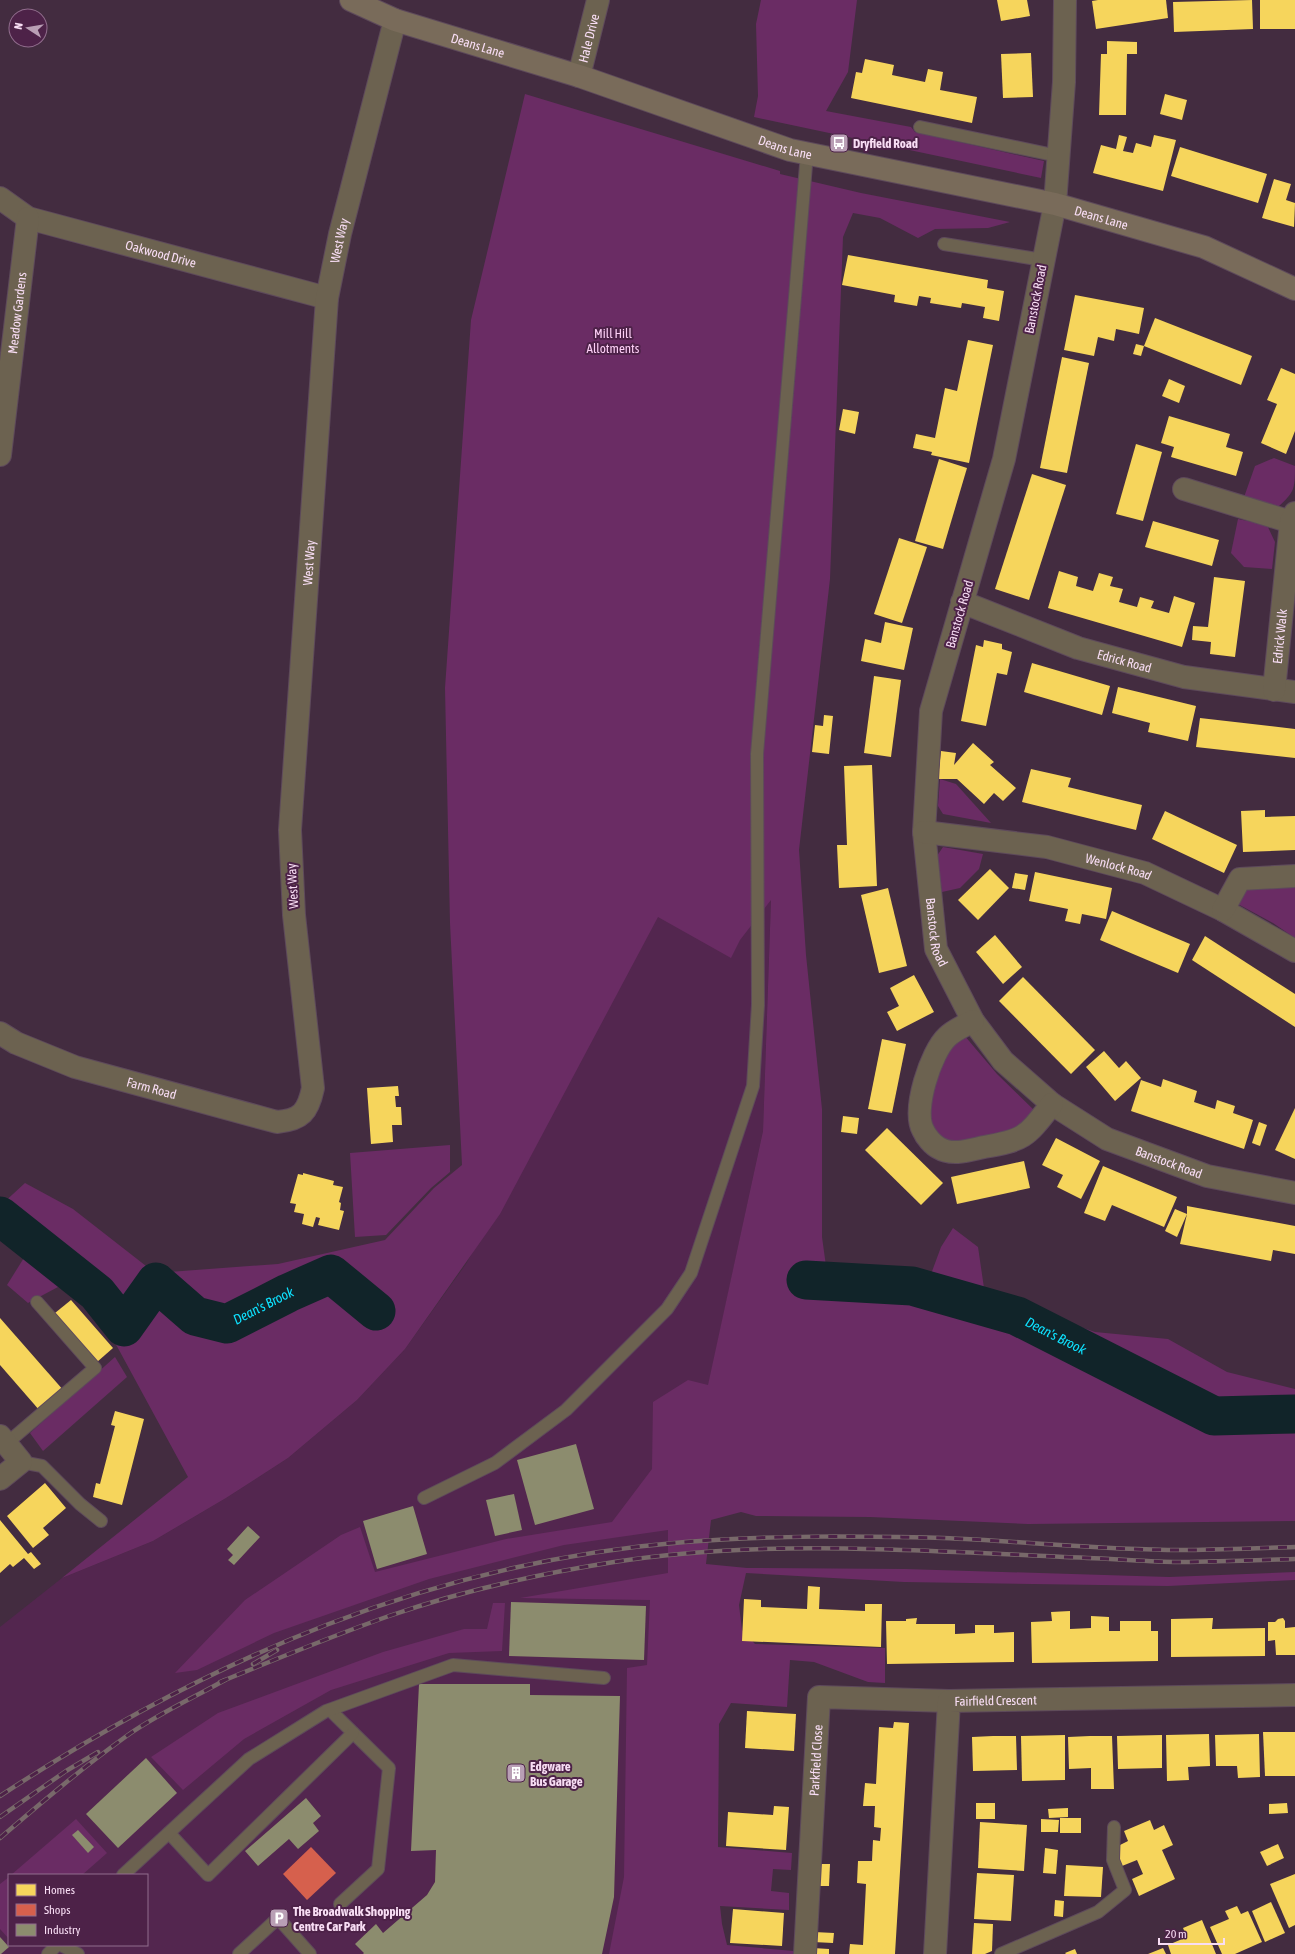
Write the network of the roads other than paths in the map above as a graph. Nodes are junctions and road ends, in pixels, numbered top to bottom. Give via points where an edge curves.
1 (351, 0) edge
2 (598, 0) edge
3 (1065, 0) edge
4 (395, 20) junction
5 (579, 76) junction
6 (920, 127) dead end
7 (807, 153) junction
8 (1058, 156) junction
9 (0, 198) edge
10 (1054, 204) junction
11 (28, 218) junction
12 (944, 244) dead end
13 (1042, 260) junction
14 (1295, 289) edge
15 (327, 298) junction
16 (0, 455) edge
17 (1184, 489) dead end
18 (1293, 517) edge
19 (962, 602) junction
20 (1274, 690) junction
21 (1295, 692) edge
22 (924, 832) junction
23 (1295, 876) edge
24 (1223, 910) junction
25 (1295, 951) edge
26 (973, 1021) junction
27 (0, 1033) edge
28 (1052, 1104) junction
29 (305, 1110) joint
30 (1295, 1193) edge
31 (36, 1302) dead end
32 (2, 1440) edge
33 (21, 1462) junction
34 (0, 1480) edge
35 (424, 1498) dead end
36 (102, 1521) dead end
37 (604, 1678) dead end
38 (1295, 1695) edge
39 (949, 1701) junction
40 (330, 1710) junction
41 (353, 1733) junction
42 (1114, 1827) dead end
43 (169, 1833) junction
44 (124, 1874) edge
45 (340, 1904) dead end
46 (56, 1946) edge
47 (63, 1946) edge
48 (48, 1954) edge
49 (78, 1954) edge
50 (239, 1954) edge
51 (310, 1954) edge
52 (805, 1954) edge
53 (934, 1954) edge
54 (1001, 1954) edge

1 - 4 main road, Deans Lane
2 - 5 street, Hale Drive
3 - 8 street via 1064,82
4 - 5 main road, Deans Lane
4 - 15 street, West Way via 340,234
5 - 7 main road, Deans Lane via 790,150
6 - 8 lane
7 - 10 main road, Deans Lane
7 - 35 lane via 757,754 758,1005 753,1086 691,1273 667,1309 566,1410 495,1463
8 - 10 street
9 - 11 street, Oakwood Drive
10 - 13 street, Banstock Road
10 - 14 main road, Deans Lane via 1204,247
11 - 15 street, Oakwood Drive
11 - 16 street, Meadow Gardens
12 - 13 lane
13 - 19 street, Banstock Road via 1004,459
15 - 29 street, West Way via 290,830 294,915 313,1088 311,1101
17 - 18 street
18 - 20 street, Edrick Walk
19 - 20 street, Edrick Road via 1078,648 1184,676
19 - 22 street, Banstock Road via 931,711
20 - 21 street, Edrick Road
22 - 24 street, Wenlock Road via 1048,847 1145,873
22 - 26 street, Banstock Road via 936,949
23 - 24 street via 1240,879
24 - 25 street, Wenlock Road
26 - 28 street, Banstock Road via 1004,1061
26 - 28 street via 940,1044 928,1069 920,1117 922,1129 930,1140 939,1148 961,1152 1017,1140 1027,1134
27 - 29 street, Farm Road via 16,1043 75,1067 277,1122 293,1121
28 - 30 street, Banstock Road via 1107,1139 1207,1176
31 - 32 lane via 95,1368
32 - 33 street
33 - 34 street
33 - 36 lane via 42,1466 80,1504
37 - 40 lane via 452,1666
38 - 39 street, Fairfield Crescent
39 - 52 street, Parkfield Close via 819,1697
39 - 53 street, Fairfield Crescent
40 - 41 lane
40 - 43 lane via 249,1759
41 - 43 lane via 208,1875
41 - 45 lane via 389,1768 378,1869
42 - 54 lane via 1113,1860 1125,1890 1098,1912
43 - 44 lane
46 - 48 lane
47 - 49 lane
50 - 51 lane via 278,1918

